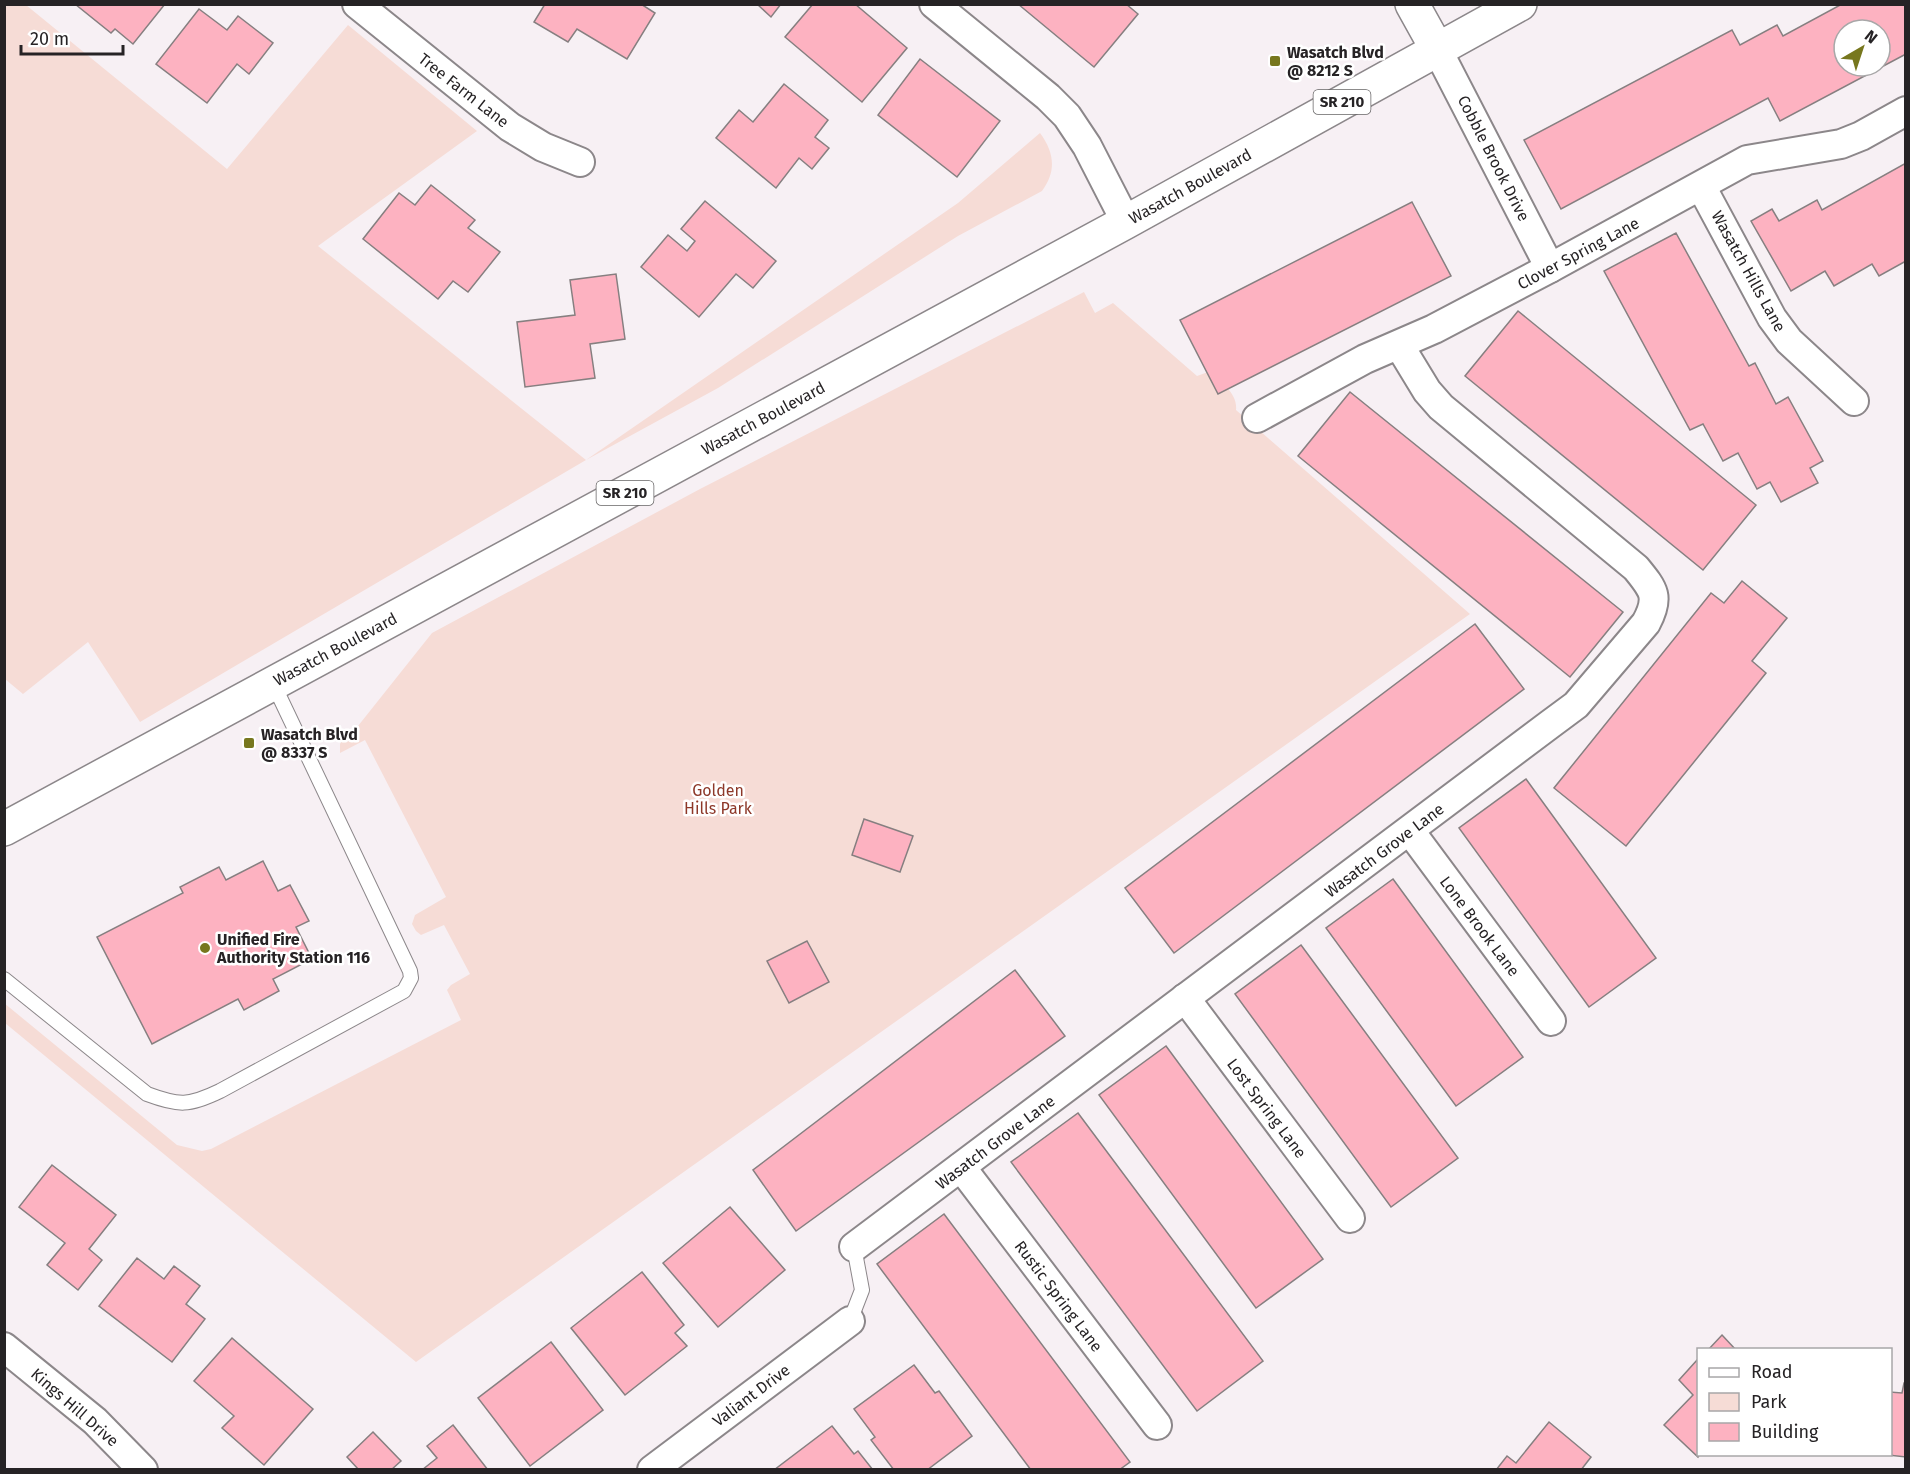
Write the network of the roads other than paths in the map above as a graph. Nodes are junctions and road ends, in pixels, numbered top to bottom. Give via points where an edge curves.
1 (357, 4) edge
2 (934, 4) edge
3 (1412, 4) edge
4 (1520, 4) edge
5 (1437, 49) junction
6 (1905, 111) edge
7 (580, 162) dead end
8 (1701, 186) junction
9 (1126, 222) junction
10 (1550, 268) junction
11 (1399, 345) junction
12 (1854, 401) dead end
13 (1257, 418) dead end
14 (273, 683) junction
15 (4, 829) edge
16 (1410, 831) junction
17 (4, 978) edge
18 (1185, 998) junction
19 (1551, 1021) dead end
20 (961, 1167) junction
21 (1350, 1218) dead end
22 (854, 1247) joint
23 (850, 1321) joint
24 (4, 1347) edge
25 (1157, 1425) dead end
26 (143, 1470) edge
27 (652, 1470) edge

1 - 7 street, Tree Farm Lane via 510,127 543,147
2 - 9 street via 1067,116 1088,146
3 - 5 main road
4 - 5 main road, Wasatch Boulevard / SR 210
5 - 9 main road, Wasatch Boulevard / SR 210
5 - 10 street, Cobble Brook Drive
6 - 8 street, Clover Spring Lane via 1841,144 1746,160
8 - 10 street, Clover Spring Lane
8 - 12 street, Wasatch Hills Lane via 1772,318 1789,341
9 - 14 main road, Wasatch Boulevard / SR 210
10 - 11 street, Clover Spring Lane
11 - 13 street, Clover Spring Lane via 1365,358
11 - 16 street, Wasatch Grove Lane via 1441,407 1636,568 1655,597 1646,623 1576,705
14 - 15 main road, Wasatch Boulevard / SR 210
14 - 17 lane via 410,971 404,991 220,1091 184,1104 147,1094
16 - 18 street, Wasatch Grove Lane
16 - 19 street, Lone Brook Lane
18 - 20 street, Wasatch Grove Lane
18 - 21 street, Lost Spring Lane
20 - 22 street, Wasatch Grove Lane
20 - 25 street, Rustic Spring Lane
22 - 23 lane, Wasatch Grove Lane via 862,1290
23 - 27 street, Valiant Drive
24 - 26 street, Kings Hill Drive via 95,1421

